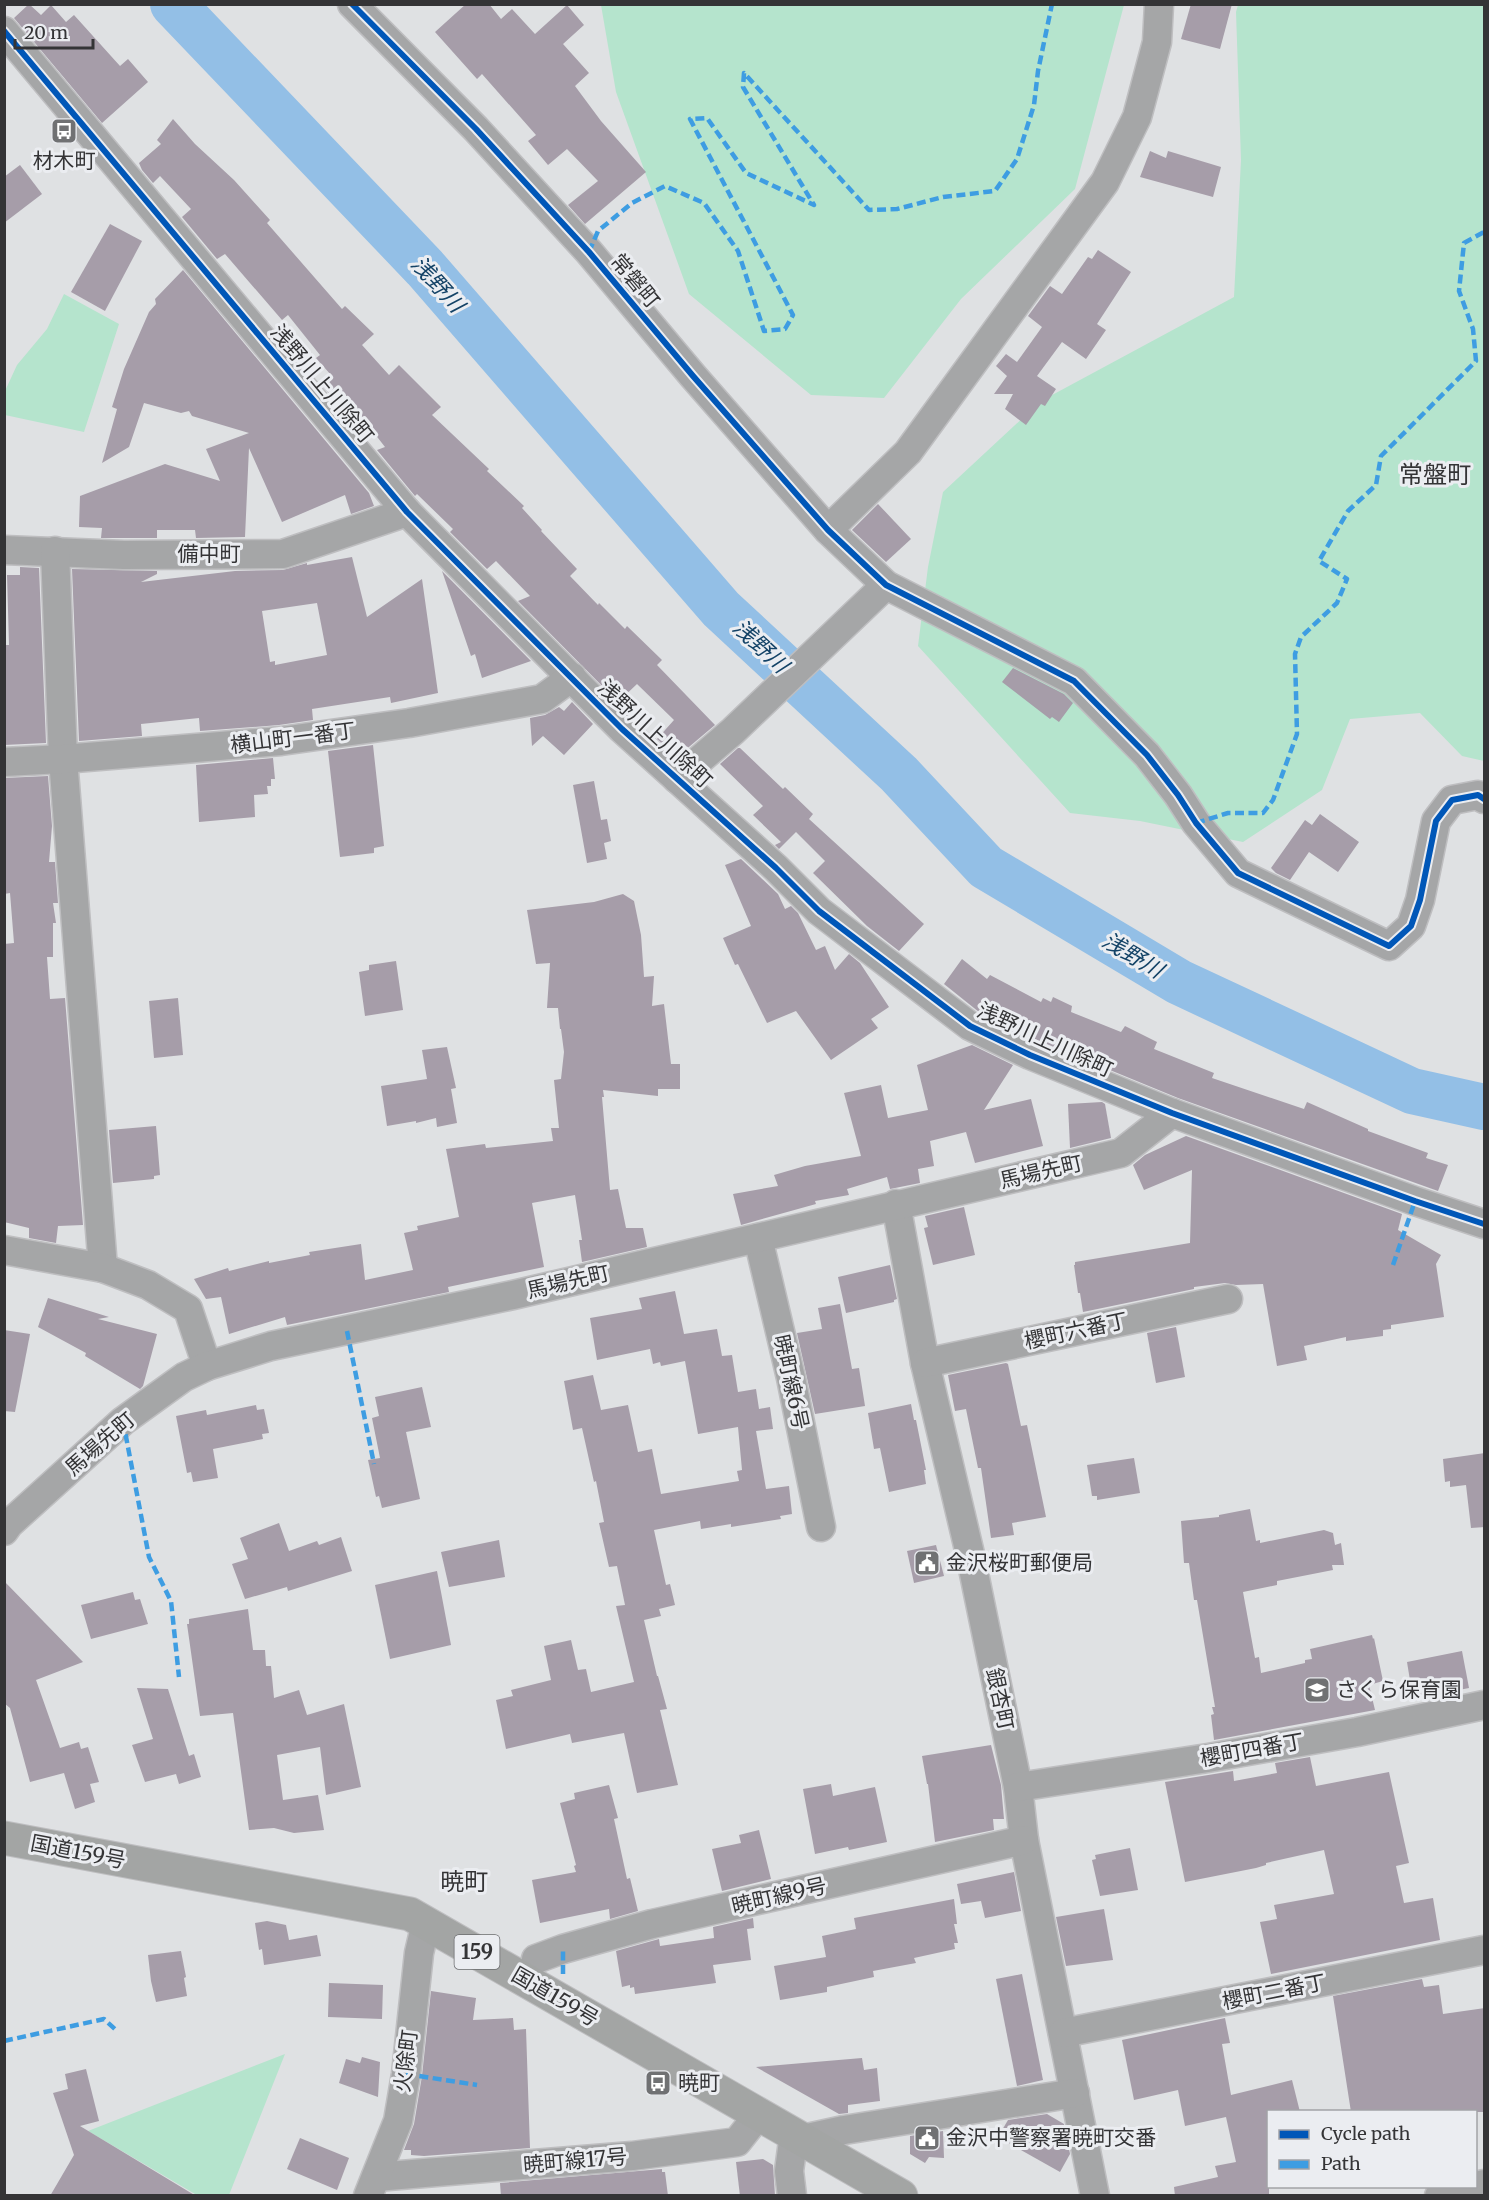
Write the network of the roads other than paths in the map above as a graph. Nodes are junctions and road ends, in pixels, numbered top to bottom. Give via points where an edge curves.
1 (1159, 4) edge
2 (360, 7) edge
3 (4, 31) edge
4 (407, 512) junction
5 (828, 530) junction
6 (4, 550) edge
7 (55, 551) junction
8 (886, 585) junction
9 (572, 677) junction
10 (63, 759) junction
11 (4, 762) edge
12 (677, 779) junction
13 (1485, 799) edge
14 (1172, 1113) junction
15 (896, 1204) junction
16 (1485, 1224) edge
17 (758, 1238) junction
18 (4, 1250) edge
19 (103, 1268) junction
20 (1228, 1299) dead end
21 (925, 1363) junction
22 (207, 1366) junction
23 (821, 1527) dead end
24 (4, 1531) edge
25 (1485, 1705) edge
26 (1018, 1787) junction
27 (4, 1838) edge
28 (1024, 1840) junction
29 (426, 1923) junction
30 (1485, 1950) edge
31 (536, 1959) dead end
32 (1063, 2033) junction
33 (1075, 2093) junction
34 (759, 2114) junction
35 (798, 2137) junction
36 (442, 2184) edge
37 (372, 2186) edge
38 (1470, 2188) edge
39 (792, 2196) edge
40 (901, 2196) edge
41 (1095, 2196) edge
42 (1440, 2196) edge

1 - 5 street via 1157,42 1137,117 1105,183 908,452
2 - 5 street, 常磐町 via 589,252
3 - 4 street, 浅野川上川除町
4 - 7 street, 備中町 via 283,554 124,555
4 - 9 street, 浅野川上川除町
5 - 8 street, 常磐町
6 - 7 street, 備中町
7 - 10 street
8 - 12 street
8 - 13 street, 常磐町 via 1074,681 1148,755 1196,823 1238,873 1389,946 1411,926 1436,821 1452,800 1478,795
9 - 10 street, 横山町一番丁 via 542,699 410,723 281,741
9 - 12 street, 浅野川上川除町
10 - 11 street, 横山町一番丁
10 - 19 street
12 - 14 street, 浅野川上川除町 via 819,911 970,1026
14 - 15 street, 馬場先町 via 1121,1154
14 - 16 street, 浅野川上川除町
15 - 17 street, 馬場先町
15 - 21 street, 銀杏町
17 - 22 street, 馬場先町 via 272,1346
17 - 23 street, 暁町線6号
18 - 19 street
19 - 22 street via 148,1285 188,1309
20 - 21 street, 櫻町六番丁
21 - 26 street, 銀杏町 via 970,1554
22 - 24 street, 馬場先町 via 184,1377 123,1421
25 - 26 street, 櫻町四番丁 via 1345,1734
26 - 28 street, 銀杏町
27 - 29 highway, 国道159号 / 159 via 410,1914
28 - 31 street, 暁町線9号 via 652,1924
28 - 32 street, 銀杏町
29 - 34 highway, 国道159号 / 159
29 - 37 street, 火除町 via 398,2121
30 - 32 street, 櫻町二番丁
32 - 33 street, 銀杏町
33 - 35 street
33 - 41 street, 銀杏町
34 - 35 highway, 国道159号 / 159
34 - 36 street, 暁町線17号 via 738,2142
35 - 39 street via 789,2171
35 - 40 highway, 国道159号 / 159
36 - 37 street, 暁町線17号
38 - 42 street

